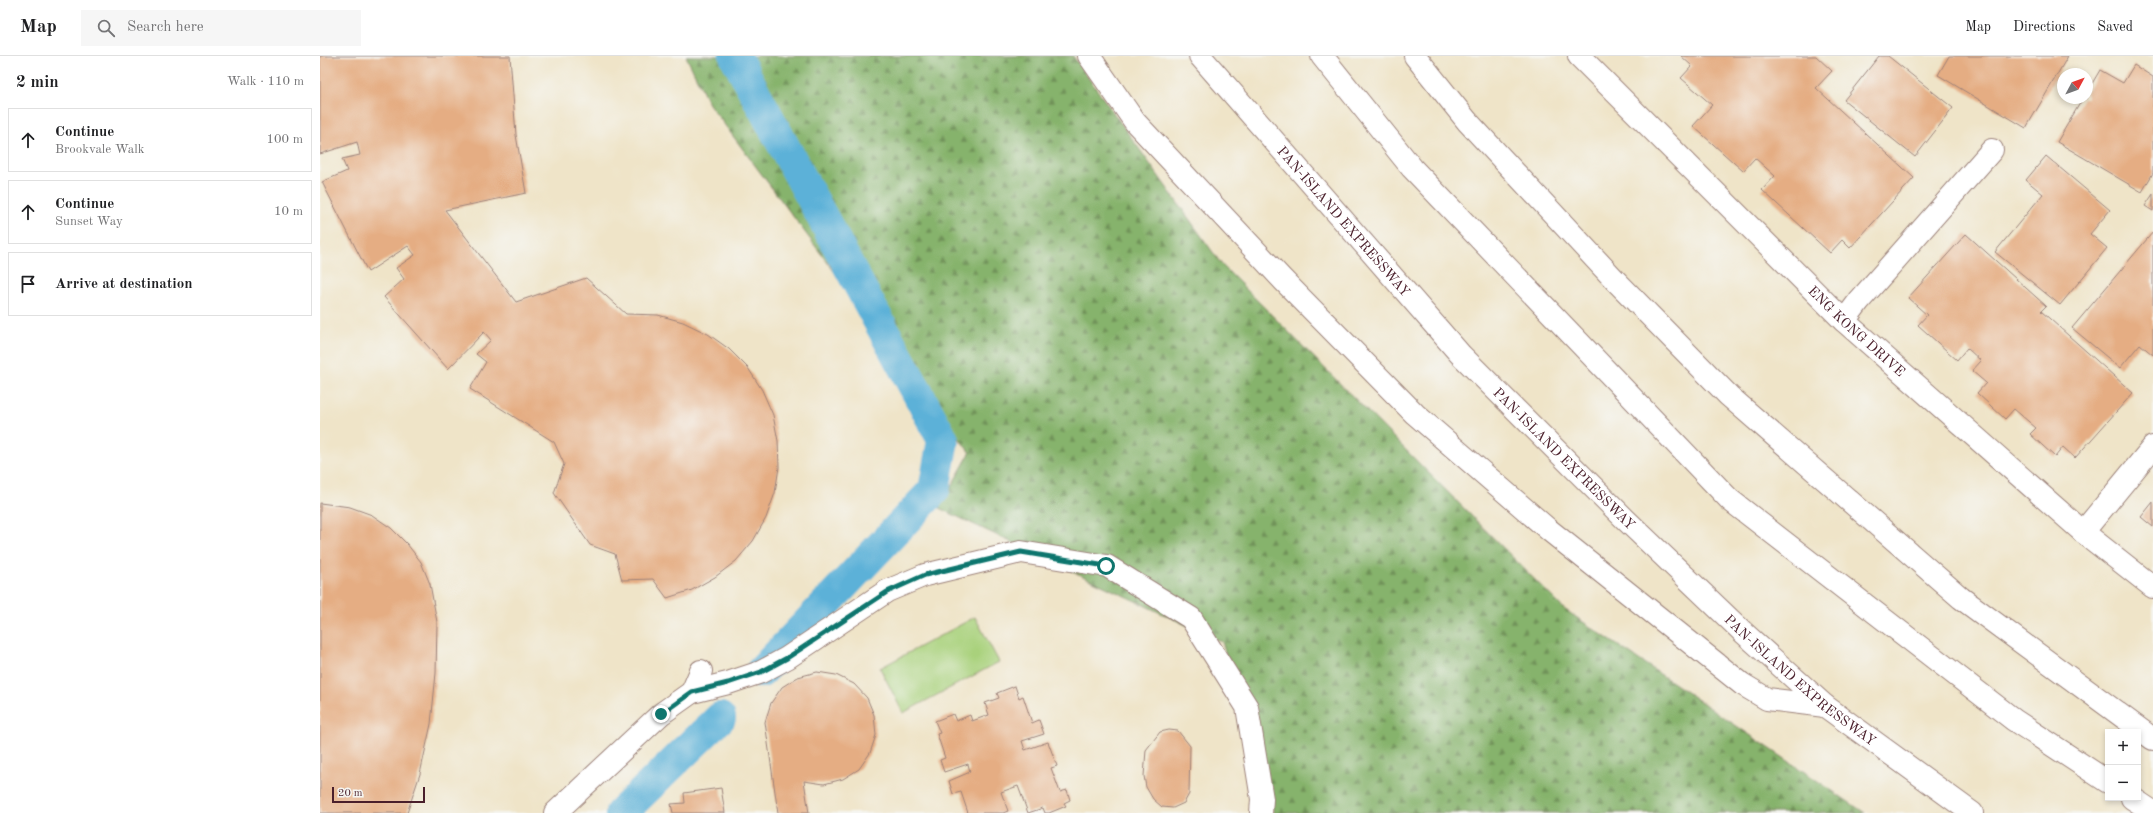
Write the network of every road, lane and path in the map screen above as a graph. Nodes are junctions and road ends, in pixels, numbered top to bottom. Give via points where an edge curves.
1 (1089, 56) edge
2 (1200, 56) edge
3 (1322, 56) edge
4 (1415, 56) edge
5 (1580, 56) edge
6 (1992, 150) dead end
7 (1844, 322) junction
8 (2153, 446) edge
9 (2083, 532) junction
10 (2153, 587) edge
11 (701, 671) dead end
12 (692, 692) junction
13 (1825, 706) junction
14 (2153, 739) edge
15 (2105, 780) edge
16 (2136, 801) edge
17 (2153, 812) edge
18 (555, 813) edge
19 (1261, 813) edge
20 (1972, 813) edge

1 - 13 main road via 1135,122 1283,280 1415,414 1549,530 1742,684 1767,699
2 - 13 main road, PAN-ISLAND EXPRESSWAY via 1460,354 1626,520
3 - 15 main road via 1412,168 1730,500 2014,720
4 - 14 main road via 1467,121 1614,279 1729,396 1961,598
5 - 7 main road, ENG KONG DRIVE
6 - 7 main road via 1859,301
7 - 9 main road, ENG KONG DRIVE
8 - 9 main road
9 - 10 main road, ENG KONG DRIVE
11 - 12 main road
12 - 18 main road via 661,714
12 - 19 main road via 761,672 787,658 887,592 925,575 1021,552 1106,566 1191,618 1247,707 1262,799
13 - 20 main road, PAN-ISLAND EXPRESSWAY
16 - 17 main road

